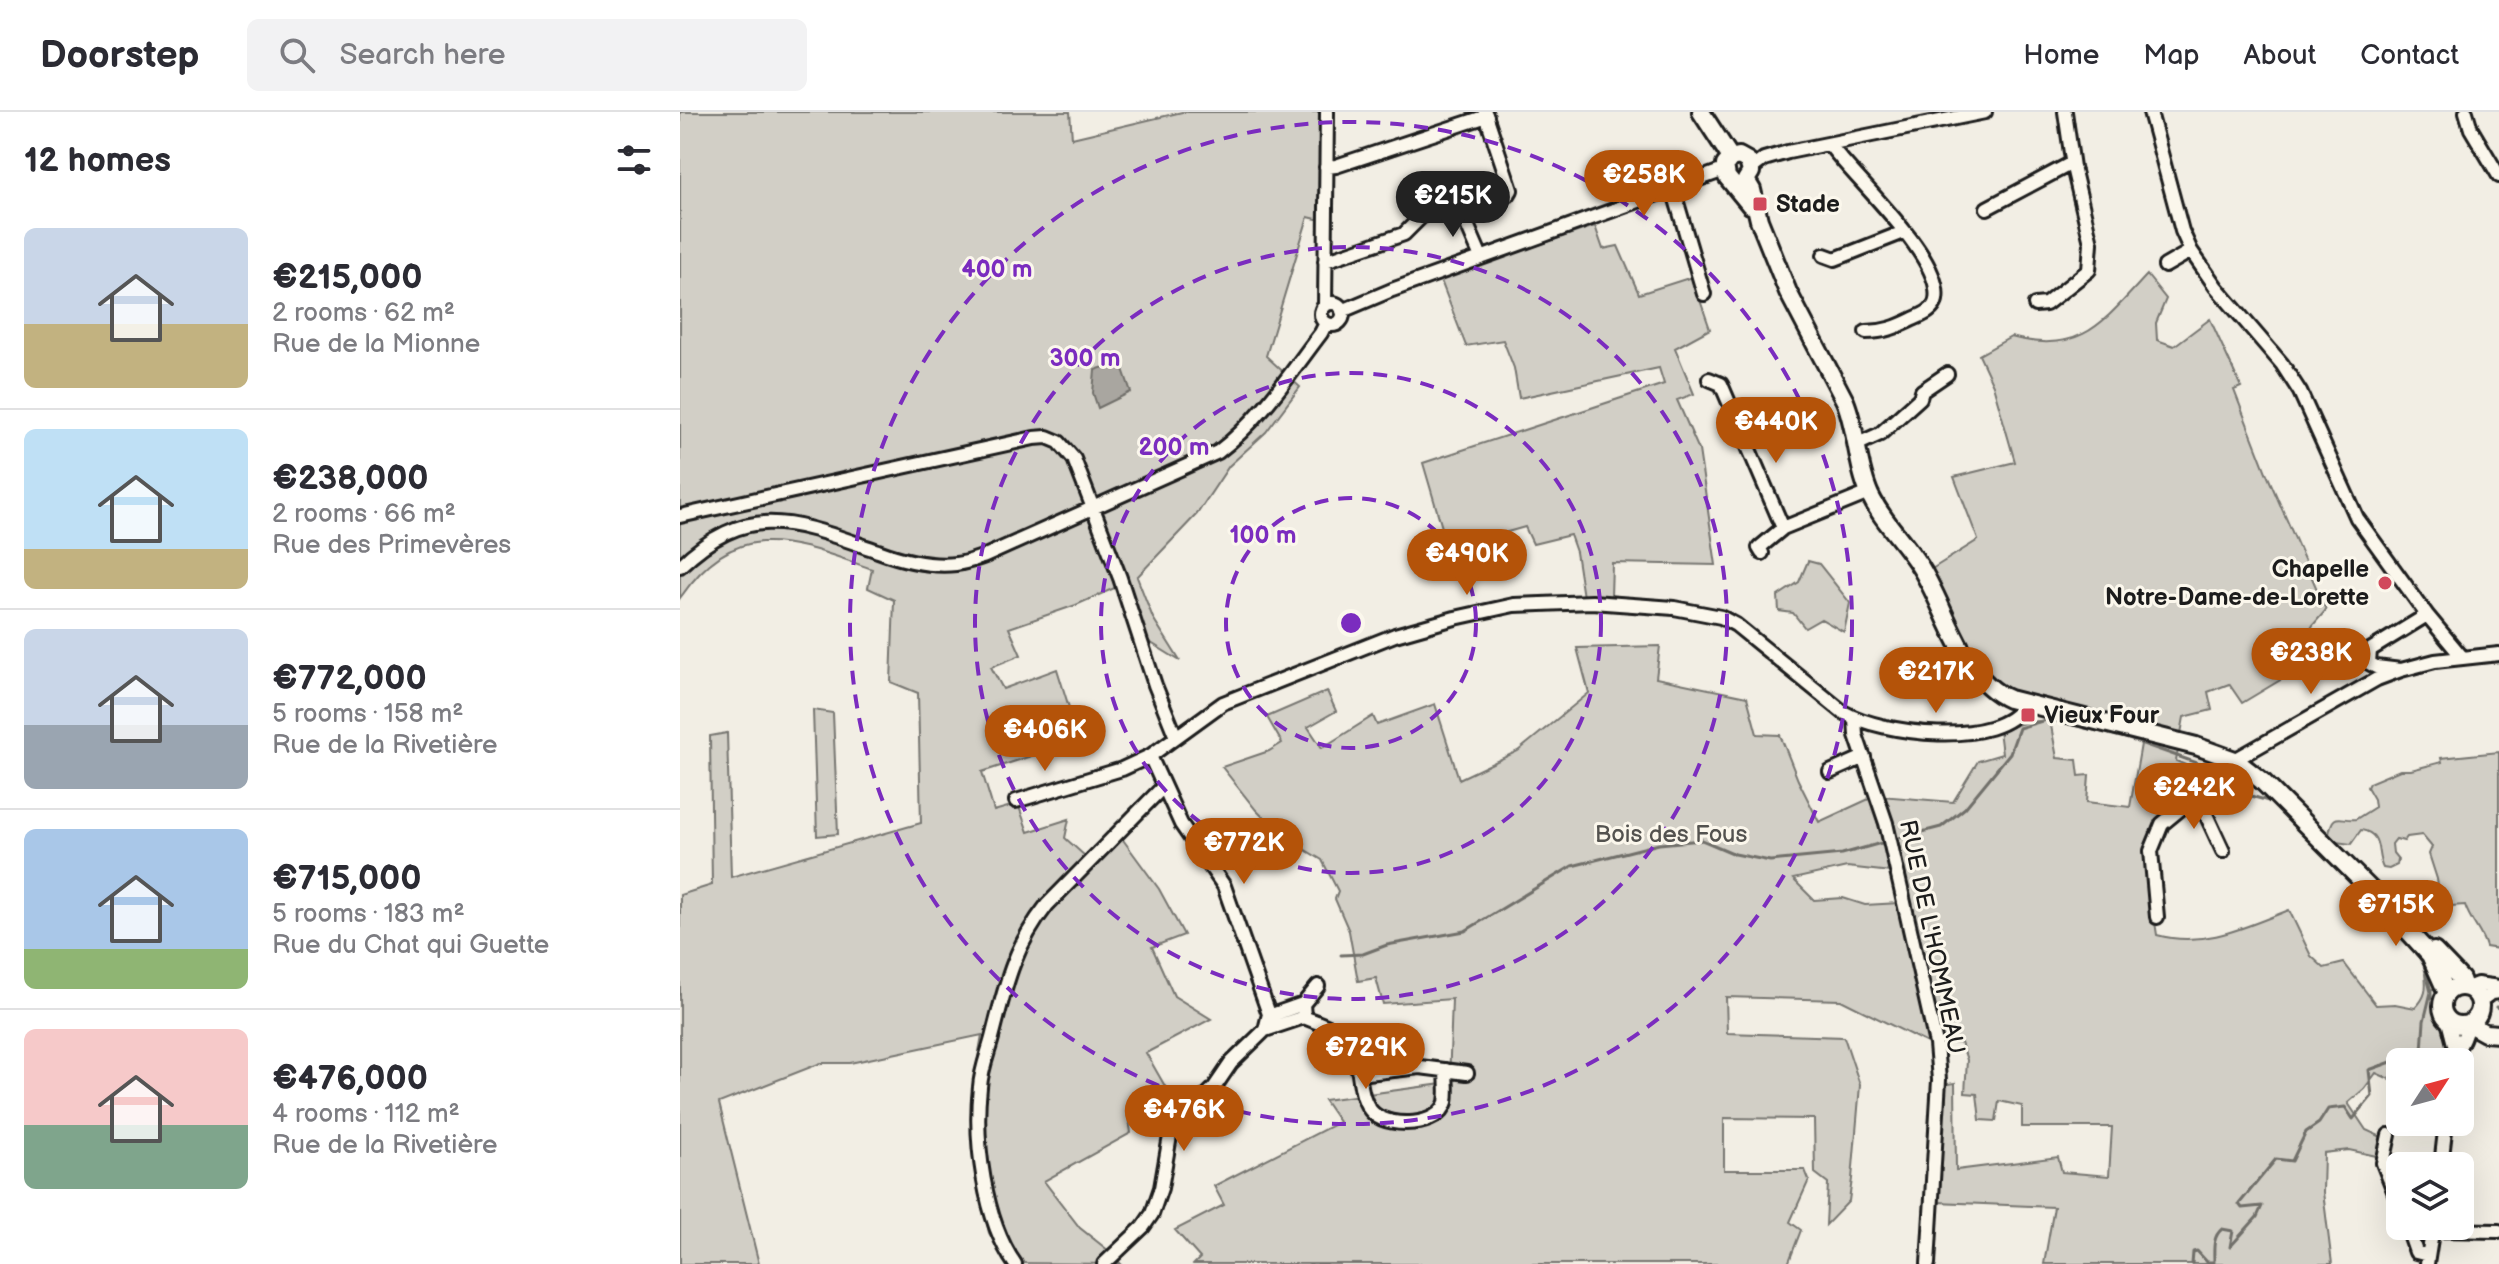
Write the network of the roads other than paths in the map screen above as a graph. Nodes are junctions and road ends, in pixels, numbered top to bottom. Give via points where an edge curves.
1 (1327, 112) edge
2 (1701, 112) edge
3 (2065, 112) edge
4 (2150, 112) edge
5 (2466, 112) edge
6 (1978, 113) edge
7 (1486, 114) edge
8 (1830, 145) junction
9 (2072, 163) junction
10 (1326, 167) junction
11 (1741, 168) junction
12 (2499, 176) edge
13 (1673, 189) junction
14 (1459, 206) junction
15 (1987, 208) dead end
16 (1904, 232) junction
17 (2191, 251) junction
18 (1824, 255) dead end
19 (1481, 257) junction
20 (1325, 261) junction
21 (2165, 266) dead end
22 (1704, 294) dead end
23 (2035, 305) dead end
24 (1325, 306) junction
25 (1342, 311) junction
26 (1326, 323) junction
27 (1866, 332) dead end
28 (1947, 374) dead end
29 (1709, 379) dead end
30 (1858, 444) junction
31 (1869, 493) junction
32 (1093, 508) junction
33 (680, 516) edge
34 (1783, 528) junction
35 (1762, 553) dead end
36 (680, 566) edge
37 (2427, 615) junction
38 (2498, 654) edge
39 (2462, 657) junction
40 (2401, 670) junction
41 (2499, 670) edge
42 (2024, 704) junction
43 (1855, 719) junction
44 (1176, 737) junction
45 (1150, 756) junction
46 (1864, 757) junction
47 (2235, 760) junction
48 (1830, 772) dead end
49 (1163, 787) junction
50 (2197, 795) junction
51 (1016, 801) dead end
52 (2223, 851) dead end
53 (2370, 889) junction
54 (2157, 917) dead end
55 (1318, 986) dead end
56 (2465, 988) junction
57 (2499, 989) edge
58 (2447, 993) junction
59 (2480, 1006) junction
60 (1304, 1011) junction
61 (1269, 1016) junction
62 (2448, 1021) junction
63 (2466, 1029) junction
64 (1265, 1030) junction
65 (2494, 1032) edge
66 (2453, 1048) edge
67 (2459, 1048) edge
68 (1446, 1070) junction
69 (1467, 1073) dead end
70 (1359, 1074) junction
71 (2389, 1136) edge
72 (2386, 1171) edge
73 (2474, 1231) edge
74 (2499, 1231) edge
75 (2412, 1240) edge
76 (2428, 1259) edge
77 (1015, 1264) edge
78 (1104, 1264) edge
79 (1928, 1264) edge

1 - 10 street
2 - 11 main road
3 - 9 street
4 - 17 street
5 - 12 street
6 - 8 street
7 - 10 street
7 - 14 street via 1511,190 1471,207
8 - 11 street
8 - 16 street
9 - 15 street
9 - 23 street via 2091,243 2089,270 2046,304
10 - 20 street
11 - 13 street
11 - 30 main road via 1788,292 1845,401
13 - 19 street
13 - 22 street
14 - 19 street
14 - 20 street via 1424,214 1404,234
16 - 18 street via 1835,259
16 - 27 street via 1922,251 1936,300 1930,311 1894,329
17 - 21 street
17 - 37 street via 2282,364 2357,518
19 - 25 street
20 - 24 street
24 - 25 street via 1334,304
24 - 26 street via 1321,315
25 - 26 street via 1338,323
26 - 32 street via 1236,438 1206,458
28 - 30 street via 1922,391 1880,434
29 - 34 street via 1721,384
30 - 31 main road
31 - 34 street
31 - 42 main road via 1920,566 1980,678 1998,695
32 - 33 street via 1074,459 1047,437
32 - 36 street via 958,564 903,560 784,522 729,530
32 - 44 street
34 - 35 street via 1759,548
37 - 39 street
37 - 40 street via 2370,650 2369,663
38 - 39 street
38 - 41 street
39 - 40 street
40 - 47 street
42 - 43 street via 1999,725 1968,731 1893,729
42 - 47 main road
43 - 44 street via 1721,617 1674,608 1538,602 1395,635 1223,703
43 - 46 street, RUE DE L'HOMMEAU
44 - 45 street
45 - 49 street
45 - 51 street
46 - 48 street
46 - 79 street, RUE DE L'HOMMEAU via 1886,823 1936,1044 1939,1080
47 - 50 street
47 - 53 main road
49 - 61 street via 1181,824 1224,886
49 - 77 street via 1047,905 1019,947 1009,974 980,1084 978,1117 994,1225
50 - 52 street
50 - 54 street via 2159,828 2151,851
53 - 56 main road
53 - 58 main road via 2430,955
55 - 60 street
56 - 57 street via 2477,984
56 - 58 main road
56 - 59 main road via 2473,991
57 - 59 street
58 - 62 main road via 2442,1004
59 - 63 main road
59 - 65 main road
60 - 61 street
60 - 64 street
60 - 70 street via 1349,1040
61 - 64 street
62 - 63 main road
62 - 66 street
63 - 65 main road
63 - 67 street
64 - 78 street via 1170,1136 1152,1214
68 - 69 street
68 - 70 street via 1420,1067
68 - 70 street via 1446,1102 1434,1116 1414,1122 1376,1115 1363,1097
71 - 72 street
73 - 74 street
75 - 76 street via 2416,1252

